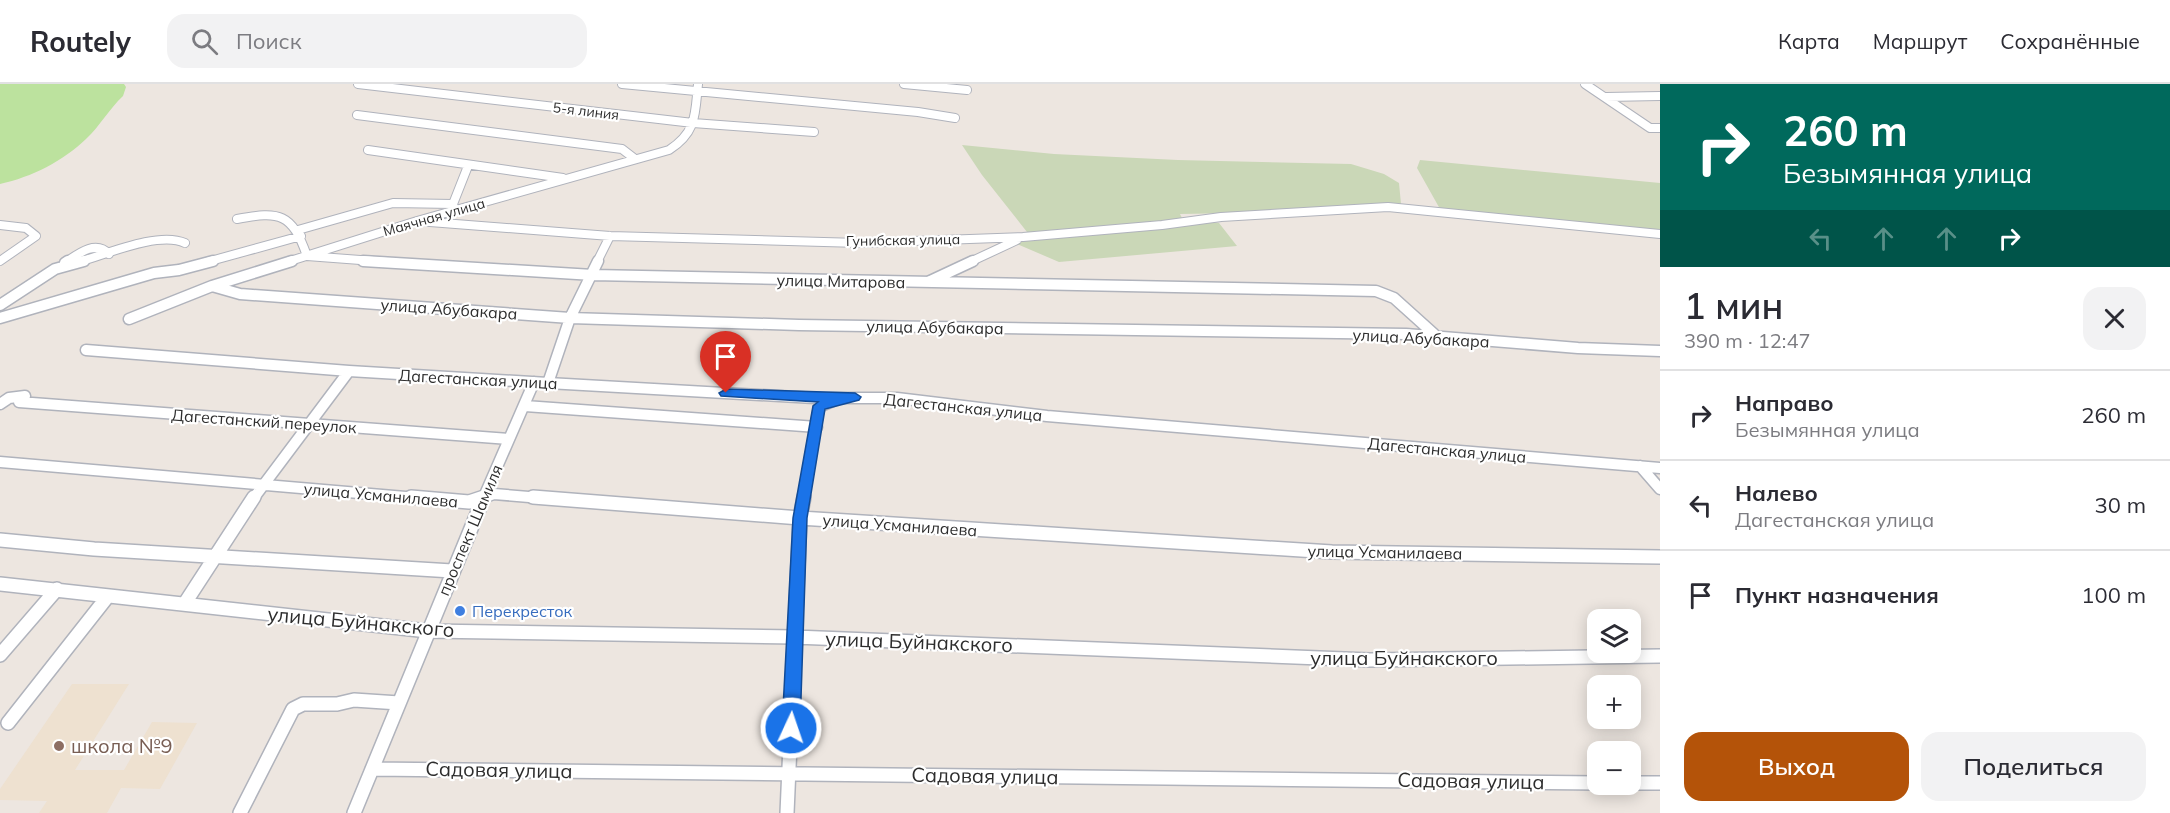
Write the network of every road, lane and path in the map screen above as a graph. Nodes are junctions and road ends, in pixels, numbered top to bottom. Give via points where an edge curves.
1 (358, 84) edge
2 (622, 84) edge
3 (904, 84) edge
4 (1584, 84) edge
5 (698, 88) edge
6 (967, 90) dead end
7 (1660, 96) edge
8 (1605, 97) junction
9 (357, 115) dead end
10 (955, 118) dead end
11 (693, 123) junction
12 (1660, 128) edge
13 (814, 132) dead end
14 (368, 150) dead end
15 (635, 159) junction
16 (468, 166) junction
17 (569, 179) junction
18 (454, 207) junction
19 (237, 219) dead end
20 (417, 221) junction
21 (0, 225) edge
22 (300, 233) junction
23 (1660, 234) edge
24 (610, 236) junction
25 (1023, 237) junction
26 (185, 243) dead end
27 (307, 256) junction
28 (0, 261) edge
29 (593, 275) junction
30 (925, 283) junction
31 (212, 286) junction
32 (0, 305) edge
33 (0, 318) edge
34 (570, 318) junction
35 (129, 319) dead end
36 (1438, 337) junction
37 (86, 350) dead end
38 (1660, 351) edge
39 (349, 371) junction
40 (534, 382) junction
41 (548, 383) junction
42 (855, 397) junction
43 (0, 404) edge
44 (525, 406) junction
45 (309, 424) junction
46 (817, 427) junction
47 (509, 439) junction
48 (0, 462) edge
49 (1640, 466) junction
50 (1660, 468) edge
51 (262, 485) junction
52 (1660, 489) edge
53 (483, 500) junction
54 (800, 518) junction
55 (0, 540) edge
56 (214, 556) junction
57 (1660, 557) edge
58 (452, 571) junction
59 (0, 584) edge
60 (57, 589) junction
61 (108, 596) junction
62 (185, 603) junction
63 (428, 631) junction
64 (795, 637) junction
65 (0, 655) edge
66 (1660, 656) edge
67 (399, 703) junction
68 (8, 723) dead end
69 (372, 769) junction
70 (789, 774) junction
71 (1587, 783) edge
72 (1641, 783) edge
73 (1660, 783) edge
74 (240, 813) edge
75 (354, 813) edge
76 (787, 813) edge

1 - 11 street, 5-я линия
2 - 5 street
3 - 6 street
4 - 8 street
5 - 10 street
5 - 11 street
7 - 8 street
8 - 12 street via 1650,128
9 - 15 street via 622,149
11 - 13 street, 5-я линия
11 - 15 street, Маячная улица via 687,139 680,144
14 - 16 street
15 - 17 street, Маячная улица
16 - 17 street
16 - 18 street
17 - 18 street, Маячная улица
18 - 20 street, Маячная улица
18 - 22 street via 393,203
19 - 22 street via 278,215
20 - 24 street, Гунибская улица
20 - 27 street, Маячная улица
21 - 28 street via 29,228 36,236
22 - 27 street
22 - 33 street
23 - 25 street, Гунибская улица via 1388,207 1221,217
24 - 25 street, Гунибская улица via 859,243
24 - 29 street
25 - 30 street
26 - 32 street via 160,239 54,269
27 - 29 street, улица Митарова
27 - 31 street, Маячная улица
29 - 30 street, улица Митарова
29 - 34 street
30 - 36 street, улица Митарова via 1376,291 1396,298 1416,322
31 - 34 street, улица Абубакара via 240,294
31 - 35 street, Маячная улица
34 - 36 street, улица Абубакара
34 - 41 street
36 - 38 street, улица Абубакара
37 - 39 street, Дагестанская улица
39 - 40 street, Дагестанская улица
39 - 45 street
40 - 41 street, Дагестанская улица
40 - 44 street, проспект Шамиля
41 - 42 street, Дагестанская улица
42 - 46 street via 819,406
42 - 49 street, Дагестанская улица via 897,398 1047,417
43 - 45 street, Дагестанский переулок via 17,396
44 - 46 street
44 - 47 street, проспект Шамиля
45 - 47 street, Дагестанский переулок
45 - 51 street
46 - 54 street
47 - 53 street, проспект Шамиля
48 - 51 street, улица Усманилаева
49 - 50 street, Дагестанская улица
49 - 52 street
51 - 53 street, улица Усманилаева
51 - 56 street
53 - 54 street, улица Усманилаева via 495,494
53 - 58 street, проспект Шамиля
54 - 57 street, улица Усманилаева via 1332,552
54 - 64 street
55 - 56 street
56 - 58 street
56 - 62 street
58 - 63 street, проспект Шамиля
59 - 60 street, улица Буйнакского
60 - 61 street, улица Буйнакского
60 - 65 street
61 - 62 street, улица Буйнакского
61 - 68 street
62 - 63 street, улица Буйнакского
63 - 64 street, улица Буйнакского
63 - 67 street, проспект Шамиля
64 - 66 street, улица Буйнакского via 1370,660
64 - 70 street
67 - 69 street, проспект Шамиля
67 - 74 street via 354,700 298,705
69 - 70 street, Садовая улица
69 - 75 street, проспект Шамиля
70 - 71 street, Садовая улица
70 - 76 street
72 - 73 street

